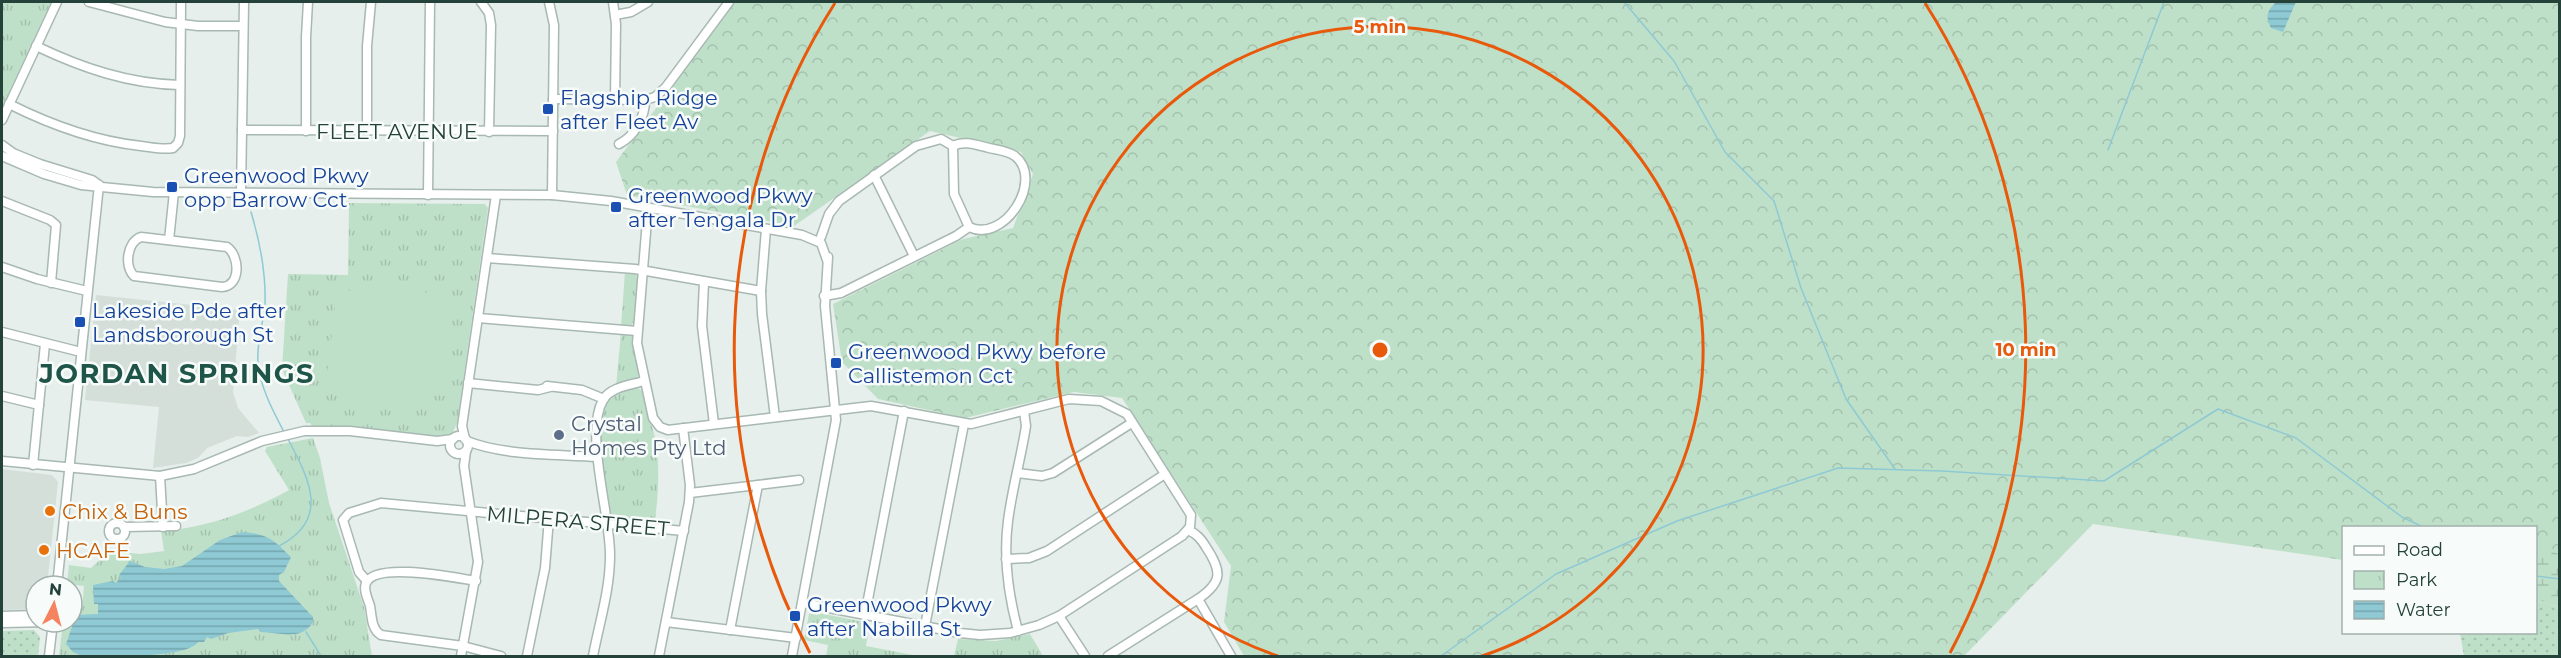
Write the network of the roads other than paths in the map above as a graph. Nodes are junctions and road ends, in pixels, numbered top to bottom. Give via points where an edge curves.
1 (57, 2) edge
2 (89, 2) edge
3 (181, 2) edge
4 (244, 2) edge
5 (308, 2) edge
6 (371, 2) edge
7 (430, 2) edge
8 (481, 2) edge
9 (549, 2) edge
10 (613, 2) edge
11 (648, 2) edge
12 (729, 2) edge
13 (615, 15) junction
14 (181, 24) junction
15 (243, 26) junction
16 (36, 46) junction
17 (180, 85) junction
18 (553, 99) junction
19 (615, 100) junction
20 (645, 100) junction
21 (9, 104) junction
22 (2, 120) edge
23 (242, 130) junction
24 (306, 131) junction
25 (367, 131) junction
26 (428, 131) junction
27 (489, 132) junction
28 (553, 132) junction
29 (619, 144) dead end
30 (2, 145) edge
31 (952, 146) junction
32 (2, 156) edge
33 (874, 176) junction
34 (99, 185) junction
35 (174, 192) junction
36 (241, 193) junction
37 (428, 195) junction
38 (496, 195) junction
39 (552, 195) junction
40 (2, 201) edge
41 (648, 208) junction
42 (969, 227) junction
43 (766, 229) junction
44 (802, 235) junction
45 (821, 237) junction
46 (169, 240) junction
47 (914, 256) junction
48 (486, 258) junction
49 (827, 260) junction
50 (2, 267) edge
51 (643, 270) junction
52 (704, 282) junction
53 (51, 283) junction
54 (87, 291) junction
55 (761, 291) junction
56 (824, 296) junction
57 (478, 318) junction
58 (637, 331) junction
59 (2, 332) edge
60 (45, 344) junction
61 (81, 352) junction
62 (644, 381) junction
63 (468, 383) junction
64 (2, 396) edge
65 (604, 399) junction
66 (39, 405) junction
67 (837, 410) junction
68 (904, 411) junction
69 (1024, 411) junction
70 (1122, 411) junction
71 (775, 417) junction
72 (714, 424) junction
73 (964, 424) junction
74 (1130, 424) junction
75 (462, 426) junction
76 (683, 428) junction
77 (1139, 435) junction
78 (454, 438) junction
79 (437, 441) junction
80 (466, 445) junction
81 (453, 452) junction
82 (597, 457) junction
83 (2, 461) edge
84 (33, 465) junction
85 (464, 466) junction
86 (69, 468) junction
87 (1017, 473) junction
88 (1165, 474) junction
89 (160, 476) junction
90 (799, 480) dead end
91 (758, 485) junction
92 (690, 493) junction
93 (472, 512) junction
94 (549, 518) junction
95 (607, 523) junction
96 (176, 526) dead end
97 (124, 527) dead end
98 (163, 527) junction
99 (1188, 530) junction
100 (684, 531) junction
101 (1006, 559) junction
102 (58, 574) edge
103 (367, 581) junction
104 (476, 581) junction
105 (1198, 599) junction
106 (803, 603) junction
107 (24, 615) edge
108 (865, 615) junction
109 (2, 616) edge
110 (1059, 616) junction
111 (666, 622) junction
112 (2, 623) edge
113 (24, 623) edge
114 (925, 626) junction
115 (730, 630) junction
116 (1018, 631) junction
117 (51, 634) edge
118 (796, 638) junction
119 (463, 646) junction
120 (49, 657) edge
121 (461, 657) edge
122 (501, 657) edge
123 (527, 657) edge
124 (593, 657) edge
125 (660, 657) edge
126 (792, 657) edge
127 (1084, 657) edge
128 (1108, 657) edge
129 (1231, 657) edge

1 - 16 street
2 - 14 street
3 - 14 street
4 - 15 street
5 - 24 street
6 - 25 street
7 - 26 street
8 - 27 street via 489,13 490,25
9 - 18 street via 554,25
10 - 13 street
11 - 13 street via 631,12
12 - 20 street via 666,87
13 - 19 street
14 - 15 street
14 - 17 street
15 - 23 street
16 - 17 street via 108,74
16 - 21 street
17 - 21 street via 179,140 170,148 117,143 80,134
18 - 19 street
18 - 28 street
19 - 20 street
20 - 29 street via 643,118 626,141
21 - 22 street
23 - 24 street, FLEET AVENUE
23 - 36 street
24 - 25 street, FLEET AVENUE
25 - 26 street, FLEET AVENUE
26 - 27 street, FLEET AVENUE
26 - 37 street
27 - 28 street, FLEET AVENUE
28 - 39 street
30 - 34 street via 23,157
31 - 33 street via 941,139 925,142
31 - 42 street via 954,194
31 - 42 street via 963,142 1009,153 1019,160 1025,173 1025,186 1008,219 980,229
32 - 34 street via 65,181 90,187
33 - 45 street via 833,207
33 - 47 street
34 - 35 street
34 - 54 street
35 - 36 street
35 - 46 street
36 - 37 street
37 - 38 street
38 - 39 street
38 - 48 street
39 - 41 street
40 - 53 street via 50,219 56,225
41 - 43 street
41 - 51 street
42 - 47 street
43 - 44 street
43 - 55 street
44 - 45 street
44 - 49 street via 821,243
45 - 49 street via 829,247
46 - 46 street via 134,240 128,266 132,275 222,287 234,281 234,256 230,248
47 - 56 street via 841,293
48 - 51 street
48 - 57 street
49 - 56 street
50 - 53 street
51 - 52 street
51 - 58 street
52 - 55 street
52 - 72 street via 702,326
53 - 54 street
54 - 61 street
55 - 71 street
56 - 67 street
57 - 58 street
57 - 63 street
58 - 62 street
59 - 60 street
60 - 61 street
60 - 66 street
61 - 86 street
62 - 65 street via 617,389
62 - 76 street via 657,425 668,430
63 - 65 street via 524,388 535,384 582,390
63 - 75 street
64 - 66 street
65 - 82 street
66 - 84 street
67 - 68 street via 871,406
67 - 71 street
67 - 106 street
68 - 73 street
68 - 108 street
69 - 70 street via 1077,399 1109,403
69 - 73 street
69 - 87 street via 1026,426
70 - 74 street
70 - 77 street
71 - 72 street
72 - 76 street
73 - 114 street
74 - 77 street
74 - 87 street via 1053,473
75 - 78 street
75 - 80 street
76 - 92 street
77 - 88 street
78 - 79 street
78 - 80 street
78 - 81 street
79 - 81 street
79 - 89 street via 350,431 297,432 276,436 194,469
80 - 81 street via 459,454
80 - 82 street
80 - 85 street
81 - 85 street
82 - 95 street
83 - 84 street
84 - 86 street
85 - 93 street
86 - 89 street
86 - 102 street
87 - 101 street
88 - 99 street via 1190,512
88 - 101 street via 1047,551 1029,558
89 - 98 street
90 - 91 street
91 - 92 street
91 - 115 street
92 - 100 street
93 - 94 street, MILPERA STREET
93 - 103 street, MILPERA STREET via 383,503 349,513 344,526 359,572
93 - 104 street via 478,556
94 - 95 street, MILPERA STREET
94 - 123 street via 544,572
95 - 100 street, MILPERA STREET
95 - 124 street via 610,567
96 - 98 street
97 - 98 street
99 - 105 street via 1201,539 1218,571 1214,587
99 - 110 street
100 - 111 street
101 - 116 street
103 - 104 street via 394,571
103 - 119 street via 366,592 378,634
104 - 119 street
105 - 128 street
105 - 129 street
106 - 108 street
106 - 118 street
107 - 109 street
108 - 114 street
110 - 116 street
110 - 127 street
111 - 115 street
111 - 125 street
112 - 113 street
114 - 116 street via 980,635
115 - 118 street
117 - 120 street
118 - 126 street
119 - 121 street
119 - 122 street

